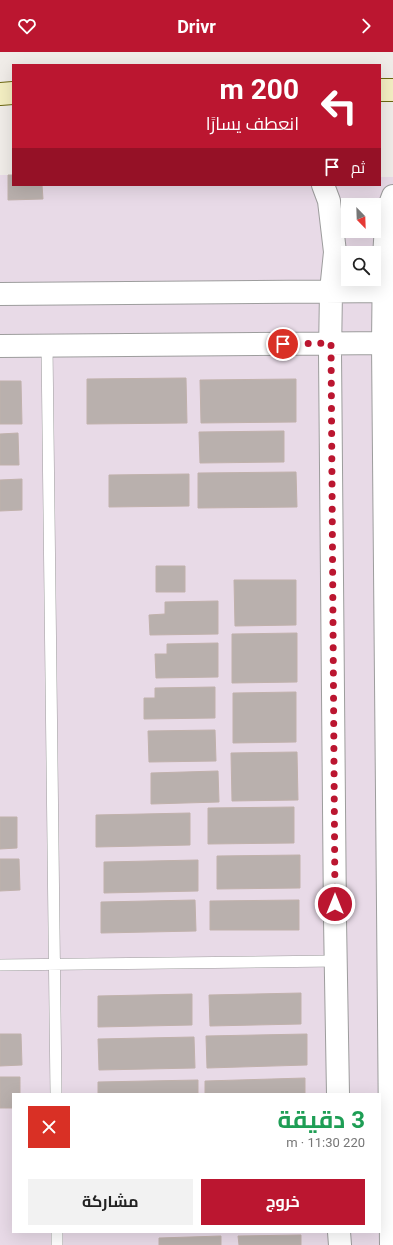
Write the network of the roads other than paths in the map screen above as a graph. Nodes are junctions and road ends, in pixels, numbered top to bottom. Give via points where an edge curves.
1 (381, 90) edge
2 (393, 90) edge
3 (12, 93) edge
4 (0, 94) edge
5 (323, 186) edge
6 (393, 196) edge
7 (332, 291) junction
8 (388, 291) edge
9 (0, 294) edge
10 (331, 343) junction
11 (388, 343) edge
12 (0, 346) edge
13 (47, 346) junction
14 (336, 961) junction
15 (391, 961) edge
16 (0, 965) edge
17 (54, 965) junction
18 (56, 1093) edge
19 (338, 1093) edge
20 (57, 1233) edge
21 (340, 1233) edge
22 (57, 1245) edge
23 (340, 1245) edge
24 (391, 1245) edge

1 - 2 main road
3 - 4 main road
5 - 7 street via 329,201 335,252
6 - 8 street via 387,212 384,256
7 - 8 street
7 - 9 street
7 - 10 street
8 - 11 street
10 - 11 street
10 - 13 street
10 - 14 street
11 - 15 street
12 - 13 street
13 - 17 lane
14 - 17 lane
14 - 19 street
15 - 24 street
16 - 17 lane
17 - 18 lane
20 - 22 lane
21 - 23 street

